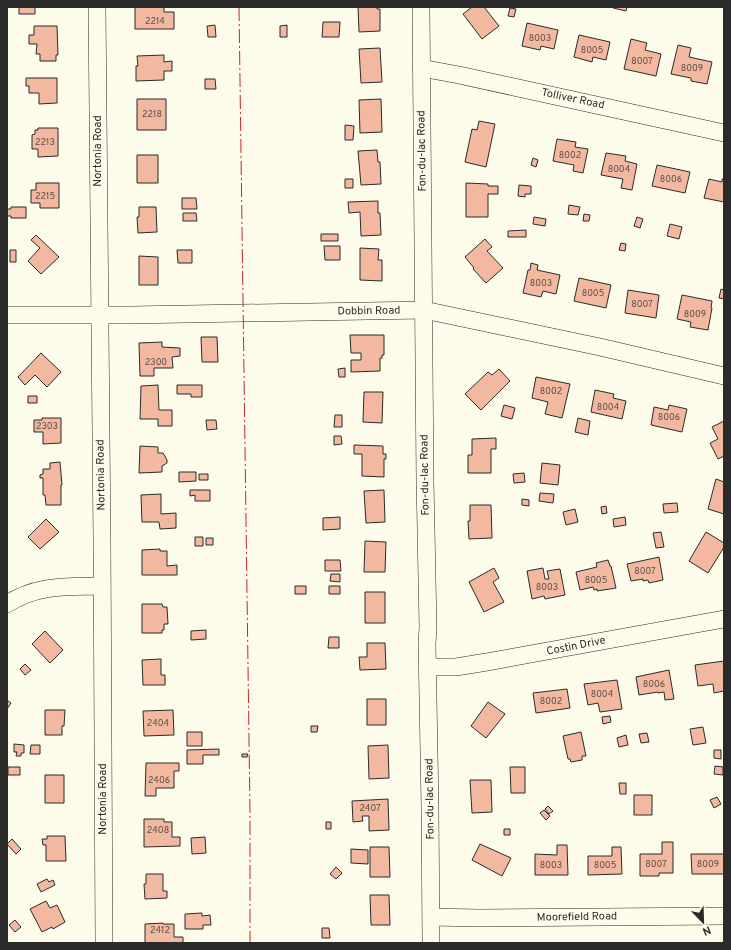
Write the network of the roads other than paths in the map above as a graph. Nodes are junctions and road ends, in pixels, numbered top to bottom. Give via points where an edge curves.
1 (97, 7) edge
2 (421, 7) edge
3 (421, 68) junction
4 (724, 132) edge
5 (424, 310) junction
6 (7, 315) edge
7 (99, 315) junction
8 (724, 376) edge
9 (102, 586) junction
10 (7, 604) edge
11 (724, 619) edge
12 (428, 667) junction
13 (724, 916) edge
14 (431, 918) junction
15 (104, 943) edge
16 (431, 943) edge

1 - 7 street, Nortonia Road
2 - 3 street, Fon-du-lac Road
3 - 4 street, Tolliver Road
3 - 5 street, Fon-du-lac Road
5 - 7 street, Dobbin Road
5 - 8 street, Dobbin Road
5 - 12 street, Fon-du-lac Road
6 - 7 street, Dobbin Road
7 - 9 street, Nortonia Road
9 - 10 street via 36,590
9 - 15 street, Nortonia Road
11 - 12 street, Costin Drive via 487,662 456,667
12 - 14 street, Fon-du-lac Road
13 - 14 street, Moorefield Road
14 - 16 street, Fon-du-lac Road

